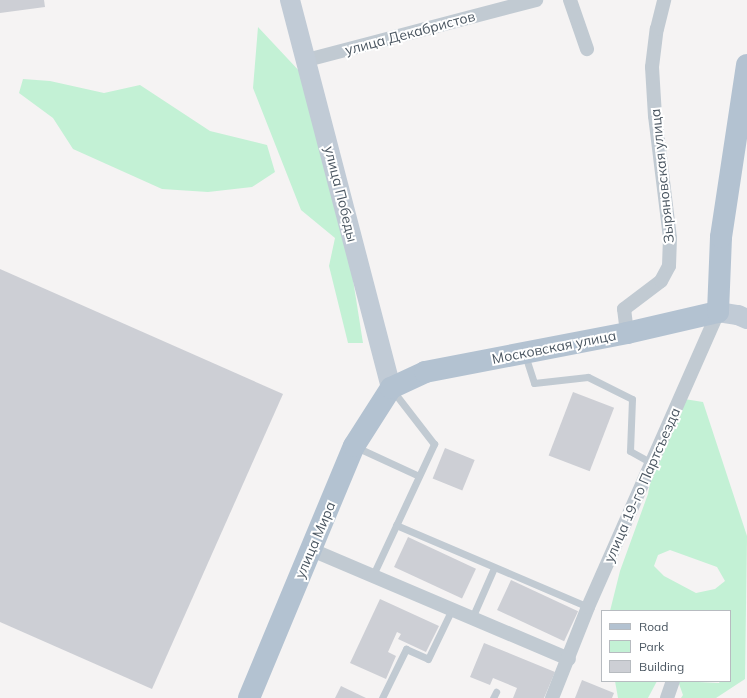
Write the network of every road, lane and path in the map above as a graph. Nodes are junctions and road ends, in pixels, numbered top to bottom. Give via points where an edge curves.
1 (290, 0) edge
2 (536, 0) edge
3 (570, 0) edge
4 (664, 0) edge
5 (587, 49) dead end
6 (307, 60) junction
7 (747, 65) edge
8 (718, 312) junction
9 (747, 319) edge
10 (627, 333) junction
11 (524, 352) junction
12 (391, 388) junction
13 (354, 446) junction
14 (652, 463) junction
15 (419, 476) junction
16 (396, 525) junction
17 (312, 550) junction
18 (494, 568) junction
19 (373, 575) junction
20 (588, 607) junction
21 (452, 609) junction
22 (472, 618) junction
23 (568, 659) junction
24 (673, 682) edge
25 (249, 698) edge
26 (382, 698) edge
27 (552, 698) edge
28 (667, 698) edge

1 - 6 street, улица Победы
2 - 6 street, улица Декабристов
3 - 5 street
4 - 10 street, Зыряновская улица via 652,67 655,116 670,238 669,266 661,281 624,309
6 - 12 street, улица Победы
7 - 8 main road via 721,237
8 - 9 street via 738,314
8 - 10 main road, Московская улица
8 - 14 street, улица 19-го Партсъезда
10 - 11 main road, Московская улица
11 - 12 main road, Московская улица via 425,372
11 - 14 lane via 534,383 588,377 632,399 630,451
12 - 13 main road, улица Мира
12 - 15 lane via 434,444
13 - 15 lane
13 - 17 main road, улица Мира
14 - 20 street, улица 19-го Партсъезда
15 - 16 lane
16 - 18 lane
16 - 19 lane
17 - 19 street
17 - 25 main road, улица Мира
18 - 20 lane
18 - 22 lane
19 - 21 street
20 - 23 street, улица 19-го Партсъезда
21 - 22 street
21 - 26 lane via 428,659 406,649
22 - 23 street
23 - 27 street, улица 19-го Партсъезда
24 - 28 street

